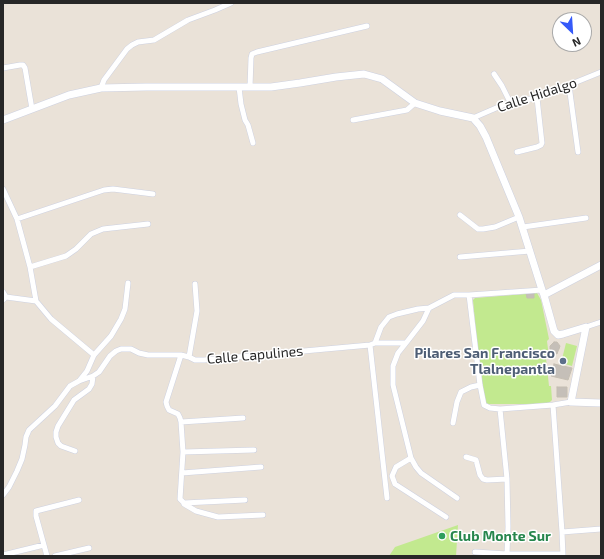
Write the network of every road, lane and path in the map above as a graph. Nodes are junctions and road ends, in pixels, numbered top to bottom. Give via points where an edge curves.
1 (231, 3) edge
2 (367, 26) dead end
3 (3, 68) edge
4 (601, 72) edge
5 (494, 74) dead end
6 (570, 85) junction
7 (239, 87) junction
8 (250, 87) junction
9 (101, 88) junction
10 (537, 98) junction
11 (415, 102) junction
12 (510, 102) junction
13 (32, 109) junction
14 (473, 118) junction
15 (3, 120) edge
16 (353, 120) dead end
17 (253, 143) dead end
18 (517, 152) dead end
19 (578, 152) dead end
20 (3, 189) edge
21 (153, 194) dead end
22 (460, 215) dead end
23 (520, 217) junction
24 (586, 218) dead end
25 (18, 219) junction
26 (148, 224) dead end
27 (523, 228) junction
28 (530, 251) junction
29 (460, 257) dead end
30 (601, 265) edge
31 (30, 267) junction
32 (128, 283) dead end
33 (195, 284) dead end
34 (3, 292) edge
35 (543, 292) junction
36 (469, 295) junction
37 (5, 299) edge
38 (36, 301) junction
39 (429, 308) junction
40 (601, 322) edge
41 (586, 327) junction
42 (406, 342) junction
43 (373, 344) junction
44 (94, 355) junction
45 (181, 355) junction
46 (189, 357) junction
47 (93, 376) junction
48 (79, 381) junction
49 (480, 385) junction
50 (571, 402) junction
51 (601, 403) edge
52 (553, 405) junction
53 (500, 409) junction
54 (243, 418) dead end
55 (180, 422) junction
56 (454, 423) dead end
57 (254, 450) dead end
58 (75, 451) dead end
59 (183, 452) junction
60 (466, 456) dead end
61 (411, 458) junction
62 (261, 467) dead end
63 (182, 474) junction
64 (506, 479) junction
65 (3, 495) edge
66 (387, 498) dead end
67 (457, 498) dead end
68 (79, 500) dead end
69 (245, 500) dead end
70 (184, 503) junction
71 (263, 515) dead end
72 (446, 517) dead end
73 (601, 529) edge
74 (562, 532) junction
75 (44, 544) junction
76 (89, 548) dead end
77 (475, 552) dead end
78 (507, 554) junction
79 (3, 555) edge
80 (562, 555) edge
81 (47, 556) edge
82 (56, 556) edge

1 - 9 street via 188,20 154,40 132,45 104,80
2 - 8 street via 252,54
3 - 13 street via 23,65
4 - 6 street, Calle Hidalgo
5 - 12 street
6 - 10 street, Calle Hidalgo
6 - 19 street
7 - 8 main road
7 - 9 main road
7 - 17 street via 245,120
8 - 11 main road via 278,86 364,74 382,79
9 - 13 main road via 69,95
10 - 12 street, Calle Hidalgo
10 - 18 street via 542,143
11 - 14 main road via 440,111
11 - 16 street via 407,110
12 - 14 street, Calle Hidalgo
13 - 15 main road
14 - 23 main road via 486,137
20 - 25 street
21 - 25 street via 104,190
22 - 23 street via 478,229 495,227
23 - 27 main road
24 - 27 street
25 - 31 street
26 - 31 street via 91,234 66,256
27 - 28 main road
28 - 29 street
28 - 35 main road
30 - 35 main road
31 - 38 street
32 - 44 street via 125,310 121,319 111,336
33 - 46 street via 197,312
34 - 37 street
35 - 36 street
35 - 41 main road via 554,331 558,335
36 - 39 street via 454,295
36 - 49 street
37 - 38 street
38 - 44 street via 51,319
39 - 42 street via 423,321
39 - 43 street via 389,317 380,327
40 - 41 street
41 - 50 main road
42 - 43 street, Calle Capulines
42 - 61 street via 393,366 393,385
43 - 46 street, Calle Capulines via 204,360
43 - 66 street
44 - 48 street
45 - 46 street, Calle Capulines
45 - 47 street, Calle Capulines via 148,355 131,349 122,349 110,356
45 - 55 street via 166,402 169,410 178,414
47 - 48 street, Calle Capulines
47 - 58 street via 89,389 74,400 56,432 58,443
48 - 65 street, Calle Capulines via 70,386 55,406 29,430 22,459
49 - 53 street via 484,405
49 - 56 street via 461,392
50 - 51 main road
50 - 52 street
52 - 53 street
52 - 74 street
53 - 64 street
54 - 55 street
55 - 59 street
57 - 59 street
59 - 63 street
60 - 64 street via 476,460 483,479
61 - 67 street via 421,473
61 - 72 street via 396,467 392,476 395,484
62 - 63 street
63 - 70 street via 180,499
64 - 78 street
68 - 75 street via 36,511
69 - 70 street
70 - 71 street via 196,511 218,517
73 - 74 street
74 - 80 street
75 - 79 street
75 - 81 street
76 - 82 street
77 - 78 street
78 - 80 street

